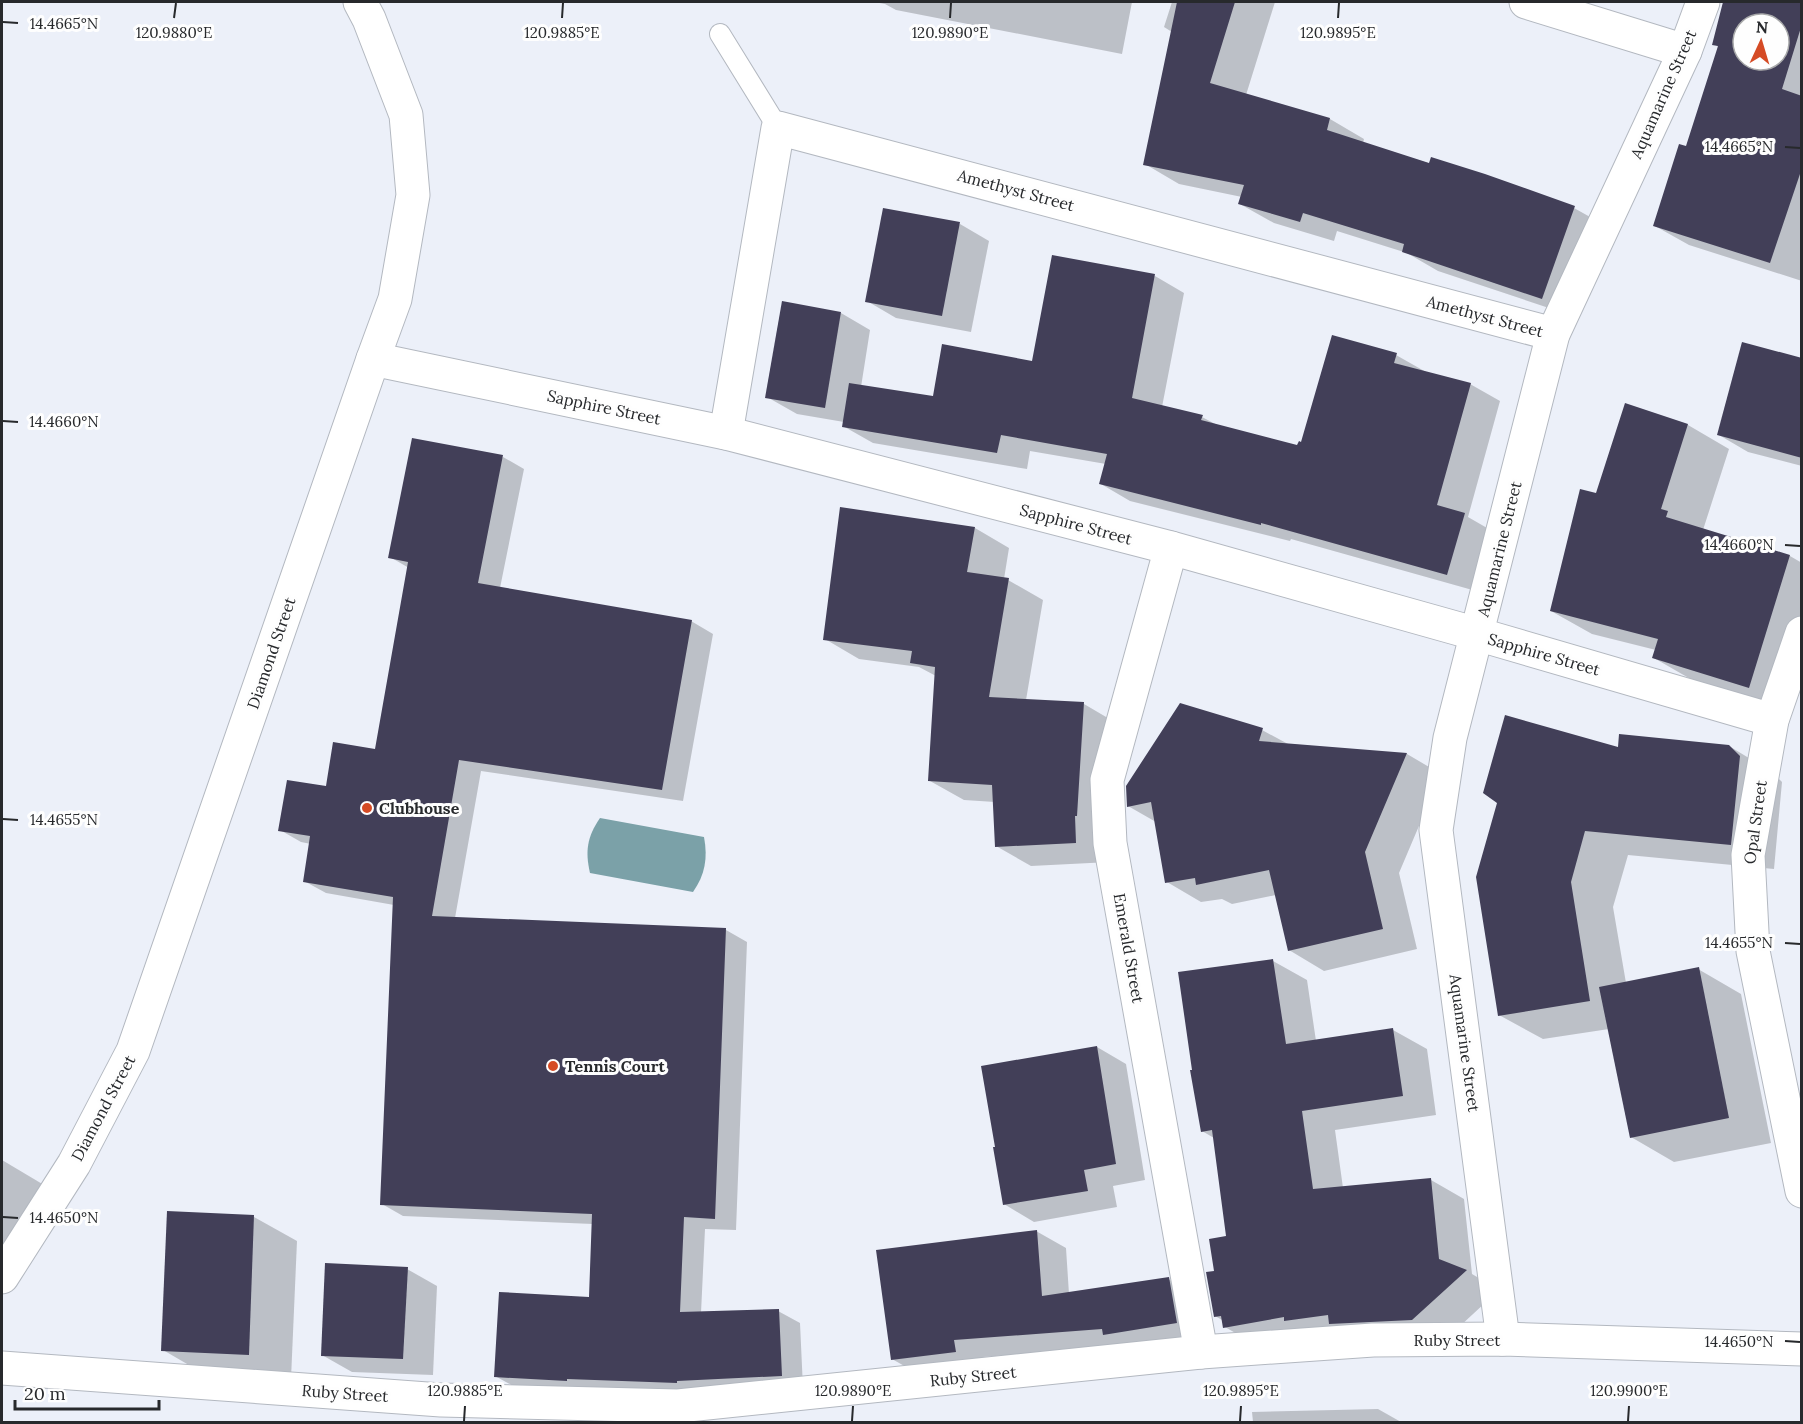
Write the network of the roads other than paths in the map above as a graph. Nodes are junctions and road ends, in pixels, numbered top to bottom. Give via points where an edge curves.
1 (360, 2) edge
2 (1526, 2) edge
3 (1703, 2) edge
4 (720, 34) dead end
5 (1685, 51) junction
6 (778, 128) junction
7 (1553, 334) junction
8 (372, 359) junction
9 (726, 433) junction
10 (1171, 548) junction
11 (1802, 633) edge
12 (1477, 634) junction
13 (1772, 720) junction
14 (1802, 1191) edge
15 (2, 1277) edge
16 (1503, 1339) junction
17 (1802, 1349) edge
18 (1202, 1352) junction
19 (2, 1368) edge
20 (679, 1414) edge

1 - 8 street, Diamond Street via 406,115 413,195 395,299
2 - 5 street
3 - 5 street, Aquamarine Street
4 - 6 lane
5 - 7 street, Aquamarine Street
6 - 7 street, Amethyst Street
6 - 9 street
7 - 12 street, Aquamarine Street
8 - 9 street, Sapphire Street
8 - 15 street, Diamond Street via 133,1052 74,1164
9 - 10 street, Sapphire Street
10 - 12 street, Sapphire Street
10 - 18 street, Emerald Street via 1107,780 1110,843
11 - 13 street, Opal Street
12 - 13 street, Sapphire Street
12 - 16 street, Aquamarine Street via 1450,738 1436,830
13 - 14 street, Opal Street via 1748,855 1753,951
16 - 17 street, Ruby Street
16 - 18 street, Ruby Street via 1373,1340
18 - 20 street, Ruby Street
19 - 20 street, Ruby Street

